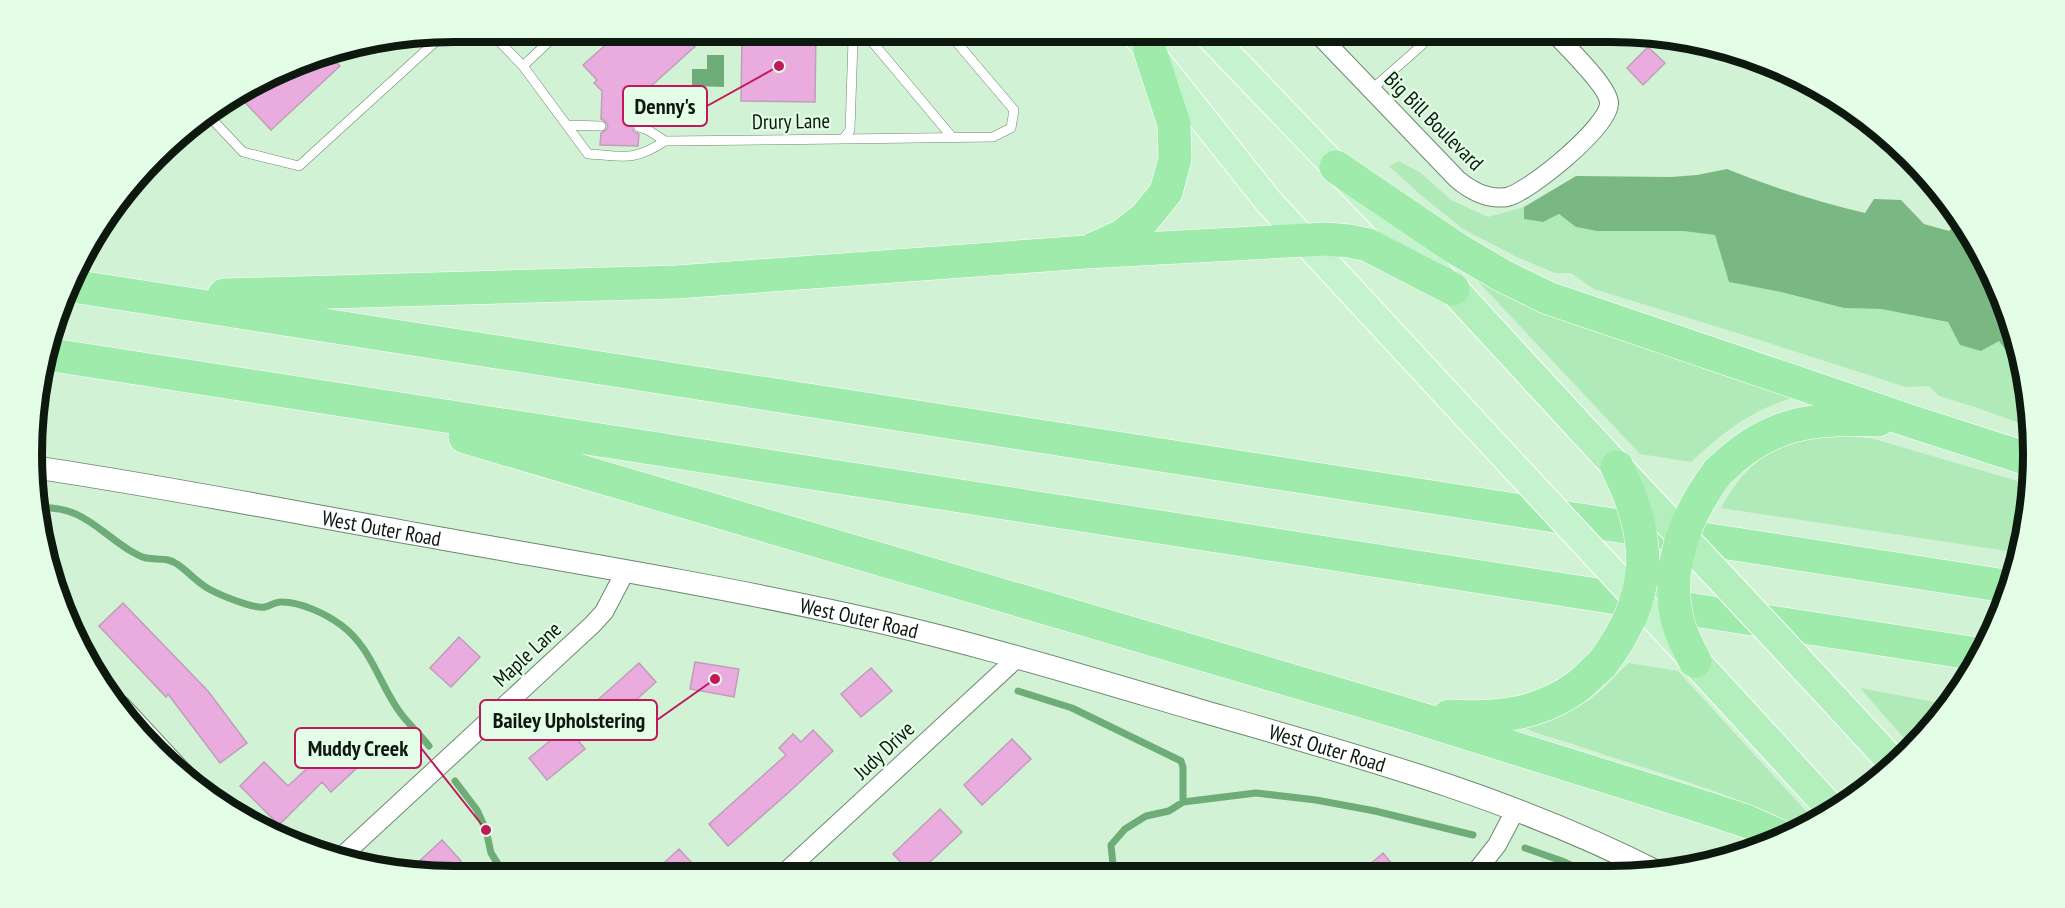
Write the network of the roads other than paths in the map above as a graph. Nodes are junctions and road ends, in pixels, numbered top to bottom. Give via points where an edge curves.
1 (500, 42) edge
2 (549, 42) edge
3 (853, 42) edge
4 (872, 42) edge
5 (956, 42) edge
6 (1142, 42) edge
7 (1143, 42) edge
8 (1216, 42) edge
9 (1325, 42) edge
10 (1419, 42) edge
11 (1562, 42) edge
12 (435, 43) edge
13 (523, 66) junction
14 (1371, 90) junction
15 (213, 120) edge
16 (567, 125) junction
17 (601, 126) dead end
18 (639, 127) dead end
19 (952, 137) junction
20 (843, 139) junction
21 (665, 141) junction
22 (1336, 167) junction
23 (1303, 240) junction
24 (1086, 252) junction
25 (77, 287) edge
26 (1453, 289) junction
27 (141, 297) junction
28 (54, 355) edge
29 (334, 399) junction
30 (1910, 421) junction
31 (2023, 457) edge
32 (1612, 461) junction
33 (43, 469) edge
34 (1682, 536) junction
35 (625, 572) junction
36 (2001, 585) edge
37 (1637, 600) junction
38 (1972, 653) edge
39 (1017, 658) junction
40 (1704, 671) junction
41 (1402, 713) junction
42 (1889, 758) edge
43 (1827, 805) edge
44 (1515, 809) junction
45 (1773, 833) edge
46 (347, 852) edge
47 (1641, 865) edge
48 (792, 866) edge
49 (1480, 866) edge

1 - 13 lane
2 - 13 lane
3 - 20 lane, Drury Lane via 850,130
4 - 19 lane
5 - 19 lane via 1014,110 1011,128 993,137
6 - 24 highway via 1174,124 1175,159 1166,192 1144,218 1122,236
7 - 23 main road
8 - 22 main road
9 - 14 street, Big Bill Boulevard
10 - 14 lane via 1422,45
11 - 14 street, Big Bill Boulevard via 1603,87 1608,111 1554,167 1518,193 1505,197 1481,195 1468,188
12 - 15 lane via 299,166 243,152
13 - 16 lane
16 - 17 lane
16 - 21 lane via 588,154 633,157
18 - 21 lane
19 - 20 lane
20 - 21 lane, Drury Lane
22 - 26 main road
22 - 30 highway via 1457,249 1548,298
23 - 24 highway
23 - 26 highway via 1368,245
23 - 37 main road, bridge
24 - 27 highway via 677,282
25 - 27 highway
26 - 32 highway
27 - 36 highway
28 - 29 highway
29 - 38 highway
29 - 41 highway
30 - 31 highway
30 - 34 highway, bridge via 1818,421 1786,427 1760,439 1736,454 1718,472 1693,509
32 - 34 highway, bridge
32 - 37 highway, bridge via 1635,506 1641,530 1642,577
33 - 35 street, West Outer Road
34 - 40 highway, bridge via 1675,574 1677,618
34 - 42 highway, bridge
35 - 39 street, West Outer Road via 830,610
35 - 46 street, Maple Lane via 604,612 592,625
37 - 40 main road, bridge
37 - 41 highway, bridge via 1625,631 1602,664 1578,686 1547,704 1517,714 1482,718
39 - 44 street, West Outer Road via 1339,751
39 - 48 street, Judy Drive
40 - 43 highway
41 - 45 highway via 1694,804
44 - 47 street, West Outer Road
44 - 49 street via 1497,845

